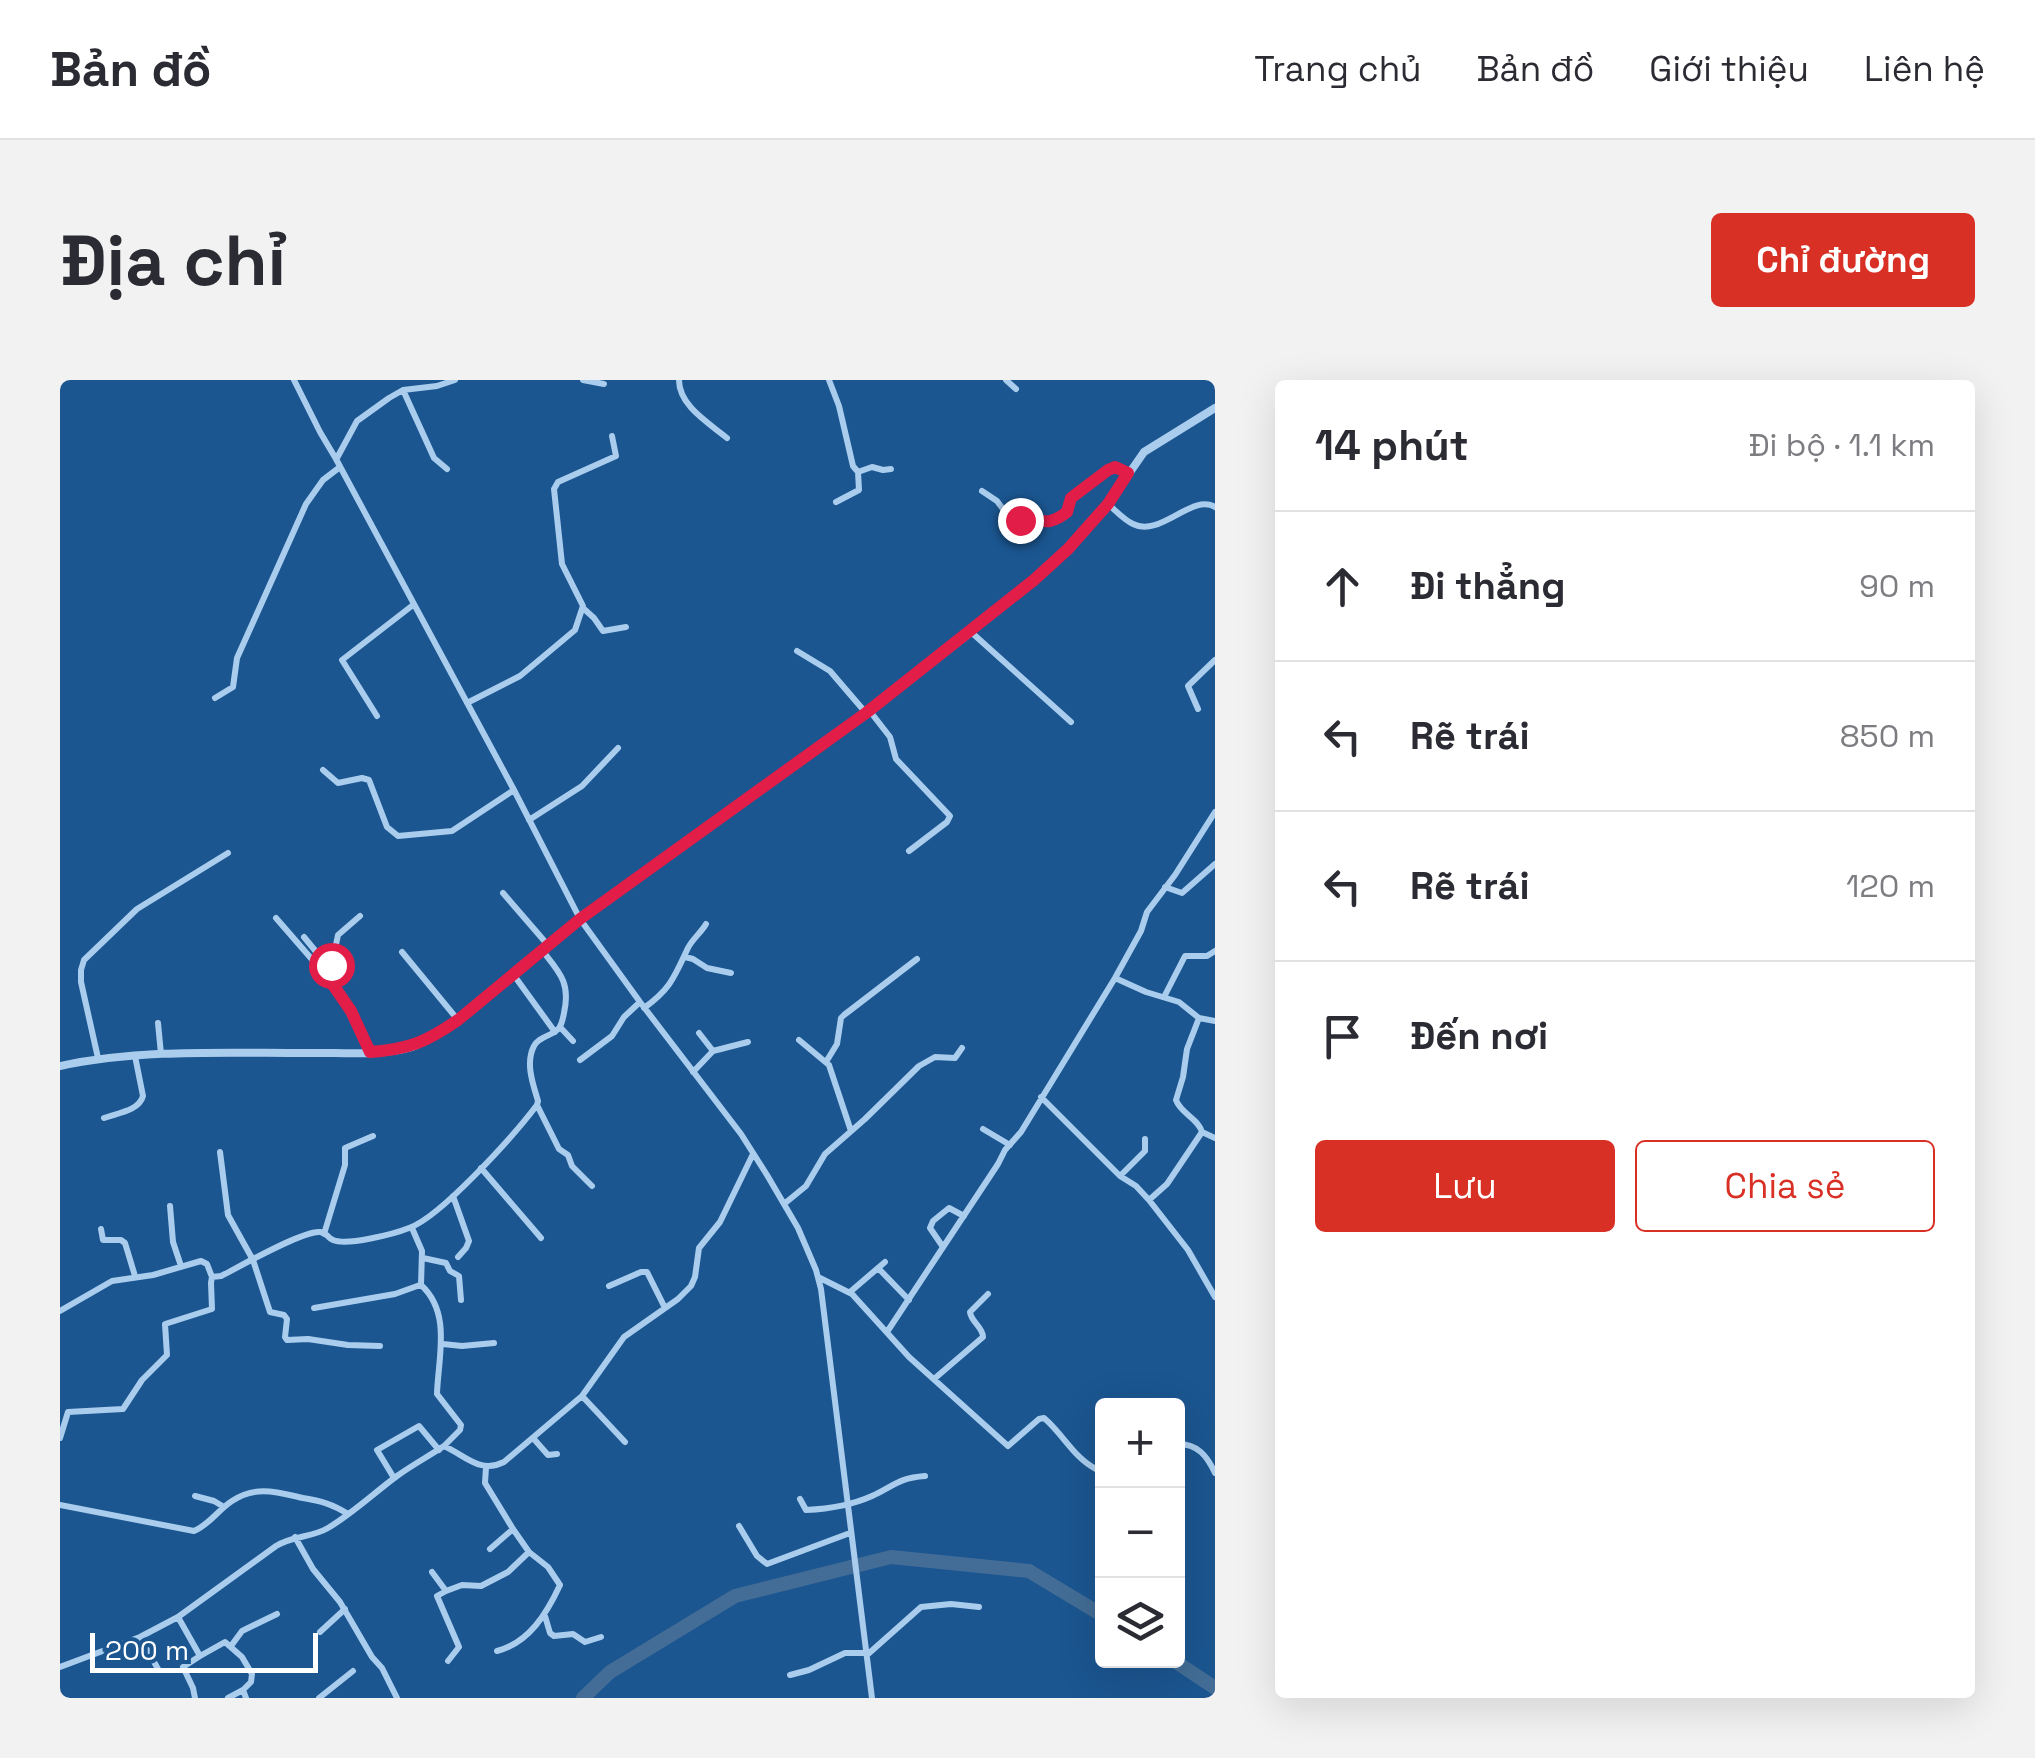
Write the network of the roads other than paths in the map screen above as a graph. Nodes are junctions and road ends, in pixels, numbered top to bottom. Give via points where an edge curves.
1 (294, 380) edge
2 (455, 380) edge
3 (582, 380) edge
4 (679, 380) edge
5 (829, 380) edge
6 (1006, 380) edge
7 (604, 384) dead end
8 (403, 390) junction
9 (1016, 390) dead end
10 (1215, 408) edge
11 (612, 436) dead end
12 (727, 438) dead end
13 (338, 463) junction
14 (891, 468) dead end
15 (447, 469) dead end
16 (858, 472) junction
17 (1128, 473) junction
18 (982, 491) dead end
19 (836, 502) dead end
20 (1108, 504) junction
21 (1215, 507) edge
22 (413, 605) junction
23 (582, 608) junction
24 (626, 628) dead end
25 (971, 632) junction
26 (797, 651) dead end
27 (1215, 660) edge
28 (215, 698) dead end
29 (467, 703) junction
30 (1198, 709) dead end
31 (868, 712) junction
32 (377, 716) dead end
33 (1071, 722) dead end
34 (618, 748) dead end
35 (323, 770) dead end
36 (514, 790) junction
37 (1215, 812) edge
38 (529, 820) junction
39 (1212, 827) edge
40 (909, 851) dead end
41 (228, 852) dead end
42 (1215, 864) edge
43 (1166, 887) junction
44 (503, 892) dead end
45 (360, 916) dead end
46 (276, 918) dead end
47 (580, 919) junction
48 (706, 924) dead end
49 (304, 937) dead end
50 (544, 947) junction
51 (1215, 951) edge
52 (402, 952) dead end
53 (684, 957) junction
54 (917, 960) dead end
55 (331, 965) junction
56 (731, 973) dead end
57 (513, 974) junction
58 (1115, 978) junction
59 (329, 979) junction
60 (1164, 996) junction
61 (642, 1005) junction
62 (1199, 1018) junction
63 (458, 1020) junction
64 (1215, 1021) edge
65 (158, 1023) dead end
66 (558, 1029) junction
67 (698, 1033) dead end
68 (799, 1040) dead end
69 (573, 1041) dead end
70 (748, 1042) dead end
71 (962, 1048) dead end
72 (712, 1051) junction
73 (370, 1052) junction
74 (161, 1054) junction
75 (135, 1056) junction
76 (98, 1058) junction
77 (580, 1060) dead end
78 (826, 1062) junction
79 (60, 1066) edge
80 (692, 1072) junction
81 (1040, 1097) junction
82 (537, 1104) junction
83 (104, 1118) dead end
84 (983, 1129) dead end
85 (851, 1131) junction
86 (1202, 1132) junction
87 (373, 1136) dead end
88 (1215, 1138) edge
89 (1145, 1139) dead end
90 (1010, 1145) junction
91 (220, 1152) dead end
92 (753, 1154) junction
93 (481, 1168) junction
94 (1120, 1176) junction
95 (592, 1186) dead end
96 (453, 1195) junction
97 (1149, 1200) junction
98 (784, 1204) junction
99 (170, 1206) dead end
100 (964, 1216) junction
101 (412, 1228) junction
102 (102, 1229) dead end
103 (324, 1234) junction
104 (541, 1238) dead end
105 (943, 1247) junction
106 (458, 1257) dead end
107 (422, 1258) junction
108 (253, 1260) junction
109 (182, 1266) junction
110 (135, 1276) junction
111 (212, 1276) junction
112 (818, 1277) junction
113 (420, 1286) junction
114 (608, 1286) dead end
115 (850, 1292) junction
116 (988, 1294) dead end
117 (1215, 1297) edge
118 (461, 1300) dead end
119 (909, 1300) junction
120 (314, 1308) dead end
121 (664, 1308) junction
122 (60, 1311) edge
123 (887, 1332) junction
124 (494, 1343) dead end
125 (442, 1344) junction
126 (380, 1346) dead end
127 (934, 1379) junction
128 (582, 1396) junction
129 (60, 1438) edge
130 (533, 1438) junction
131 (624, 1442) dead end
132 (1185, 1444) edge
133 (442, 1448) junction
134 (557, 1454) dead end
135 (486, 1468) junction
136 (1095, 1468) edge
137 (1215, 1473) edge
138 (926, 1476) dead end
139 (394, 1478) junction
140 (194, 1496) dead end
141 (800, 1499) dead end
142 (846, 1504) junction
143 (60, 1505) edge
144 (224, 1507) junction
145 (348, 1514) junction
146 (739, 1526) dead end
147 (513, 1529) junction
148 (850, 1536) junction
149 (295, 1537) junction
150 (490, 1549) dead end
151 (529, 1552) junction
152 (432, 1572) dead end
153 (446, 1590) junction
154 (979, 1608) dead end
155 (345, 1609) junction
156 (277, 1614) dead end
157 (544, 1614) junction
158 (178, 1617) junction
159 (320, 1632) dead end
160 (140, 1637) junction
161 (602, 1638) dead end
162 (231, 1646) junction
163 (497, 1651) dead end
164 (866, 1654) junction
165 (200, 1656) junction
166 (448, 1661) dead end
167 (60, 1666) edge
168 (158, 1670) dead end
169 (353, 1671) dead end
170 (790, 1675) dead end
171 (244, 1694) edge
172 (195, 1698) edge
173 (228, 1698) edge
174 (319, 1698) edge
175 (398, 1698) edge
176 (872, 1698) edge

1 - 13 street
2 - 8 street
3 - 7 street
4 - 12 street via 686,401
5 - 16 street
6 - 9 street
8 - 13 street via 357,422
8 - 15 street via 434,458
10 - 17 street via 1150,447
11 - 23 street via 616,456 554,489 562,564
13 - 22 street
13 - 28 street via 306,504 237,658 233,687
14 - 16 street
16 - 19 street via 858,492
17 - 18 street via 1108,470 1071,498 1064,515 1046,522 1009,518
17 - 20 street
20 - 21 street via 1140,526 1201,503
20 - 25 street via 1050,566
22 - 29 street
22 - 32 street via 342,660
23 - 24 street via 603,631
23 - 29 street via 574,630 520,676
25 - 31 street
25 - 33 street
26 - 31 street via 830,671
27 - 30 street via 1188,686
29 - 36 street
31 - 40 street via 890,736 896,759 950,817
31 - 47 street
34 - 38 street via 582,786
35 - 36 street via 338,783 369,780 398,836 452,831
36 - 38 street
37 - 39 street
38 - 47 street
39 - 43 street
41 - 76 street via 137,909 84,960 82,982
42 - 43 street via 1182,893
43 - 58 street via 1146,912
44 - 50 street
45 - 55 street via 338,936
46 - 59 street
47 - 50 street
47 - 61 street
48 - 53 street
49 - 55 street
50 - 57 street
50 - 66 street via 567,990
51 - 60 street via 1185,956
52 - 63 street
53 - 56 street
53 - 61 street via 669,988
54 - 78 street via 844,1014
55 - 59 street
57 - 63 street
57 - 66 street
58 - 60 street
58 - 81 street
59 - 73 street
60 - 62 street
61 - 77 street
61 - 80 street
62 - 64 street
62 - 86 street via 1176,1100
63 - 73 street via 412,1047
65 - 74 street
66 - 69 street
66 - 82 street via 532,1051
67 - 72 street
68 - 78 street
70 - 72 street
71 - 85 street via 955,1058 935,1057 919,1066
72 - 80 street
73 - 74 street
74 - 75 street
75 - 76 street
75 - 83 street via 142,1102
76 - 79 street
78 - 85 street
80 - 92 street
81 - 90 street
81 - 94 street
82 - 93 street
82 - 95 street via 559,1149
84 - 90 street
85 - 98 street
86 - 88 street
86 - 97 street
87 - 103 street via 345,1148
89 - 94 street via 1145,1150
90 - 100 street
91 - 108 street via 228,1215
92 - 98 street
92 - 121 street via 720,1222 699,1248 693,1283
93 - 96 street
93 - 104 street
94 - 97 street
96 - 101 street
96 - 106 street via 469,1240
97 - 117 street
98 - 112 street
99 - 109 street
100 - 105 street
100 - 105 street via 950,1208 933,1221 930,1228
101 - 103 street via 352,1240
101 - 107 street
102 - 110 street via 103,1240 126,1243
103 - 108 street
105 - 119 street
107 - 113 street
107 - 118 street via 446,1263 459,1276
108 - 111 street
108 - 126 street via 270,1312 287,1319 287,1340
109 - 110 street
109 - 111 street via 203,1261
110 - 122 street
111 - 129 street via 212,1308 165,1324 167,1355 128,1404 68,1412
112 - 115 street
112 - 142 street
113 - 120 street
113 - 125 street via 434,1303
114 - 121 street via 647,1272
115 - 119 street via 882,1265
115 - 123 street
116 - 127 street via 970,1315 983,1337
119 - 123 street
121 - 128 street via 624,1337
123 - 127 street
124 - 125 street
125 - 133 street via 437,1394 461,1425
127 - 136 street via 1008,1446 1044,1418
128 - 130 street
128 - 131 street
130 - 134 street via 548,1456
130 - 135 street
132 - 137 street via 1209,1460
133 - 135 street
133 - 139 street
133 - 139 street via 419,1426 377,1450
135 - 147 street via 485,1483
138 - 142 street
139 - 145 street
140 - 144 street
141 - 142 street via 806,1510
142 - 148 street
143 - 144 street via 194,1531
144 - 145 street via 267,1490 325,1501
145 - 149 street via 320,1532
146 - 148 street via 767,1564
147 - 150 street
147 - 151 street
148 - 164 street
149 - 155 street
149 - 158 street
151 - 153 street via 481,1586
151 - 157 street via 560,1583
152 - 153 street
153 - 166 street via 437,1596 458,1648
154 - 164 street via 921,1607
155 - 159 street
155 - 175 street
156 - 162 street via 242,1631
157 - 161 street via 554,1636
157 - 163 street via 514,1646
158 - 160 street
158 - 165 street
160 - 167 street
160 - 168 street
162 - 165 street via 220,1643
162 - 171 street via 252,1674
164 - 170 street via 851,1651
164 - 176 street
165 - 172 street via 183,1667
169 - 174 street
171 - 173 street

